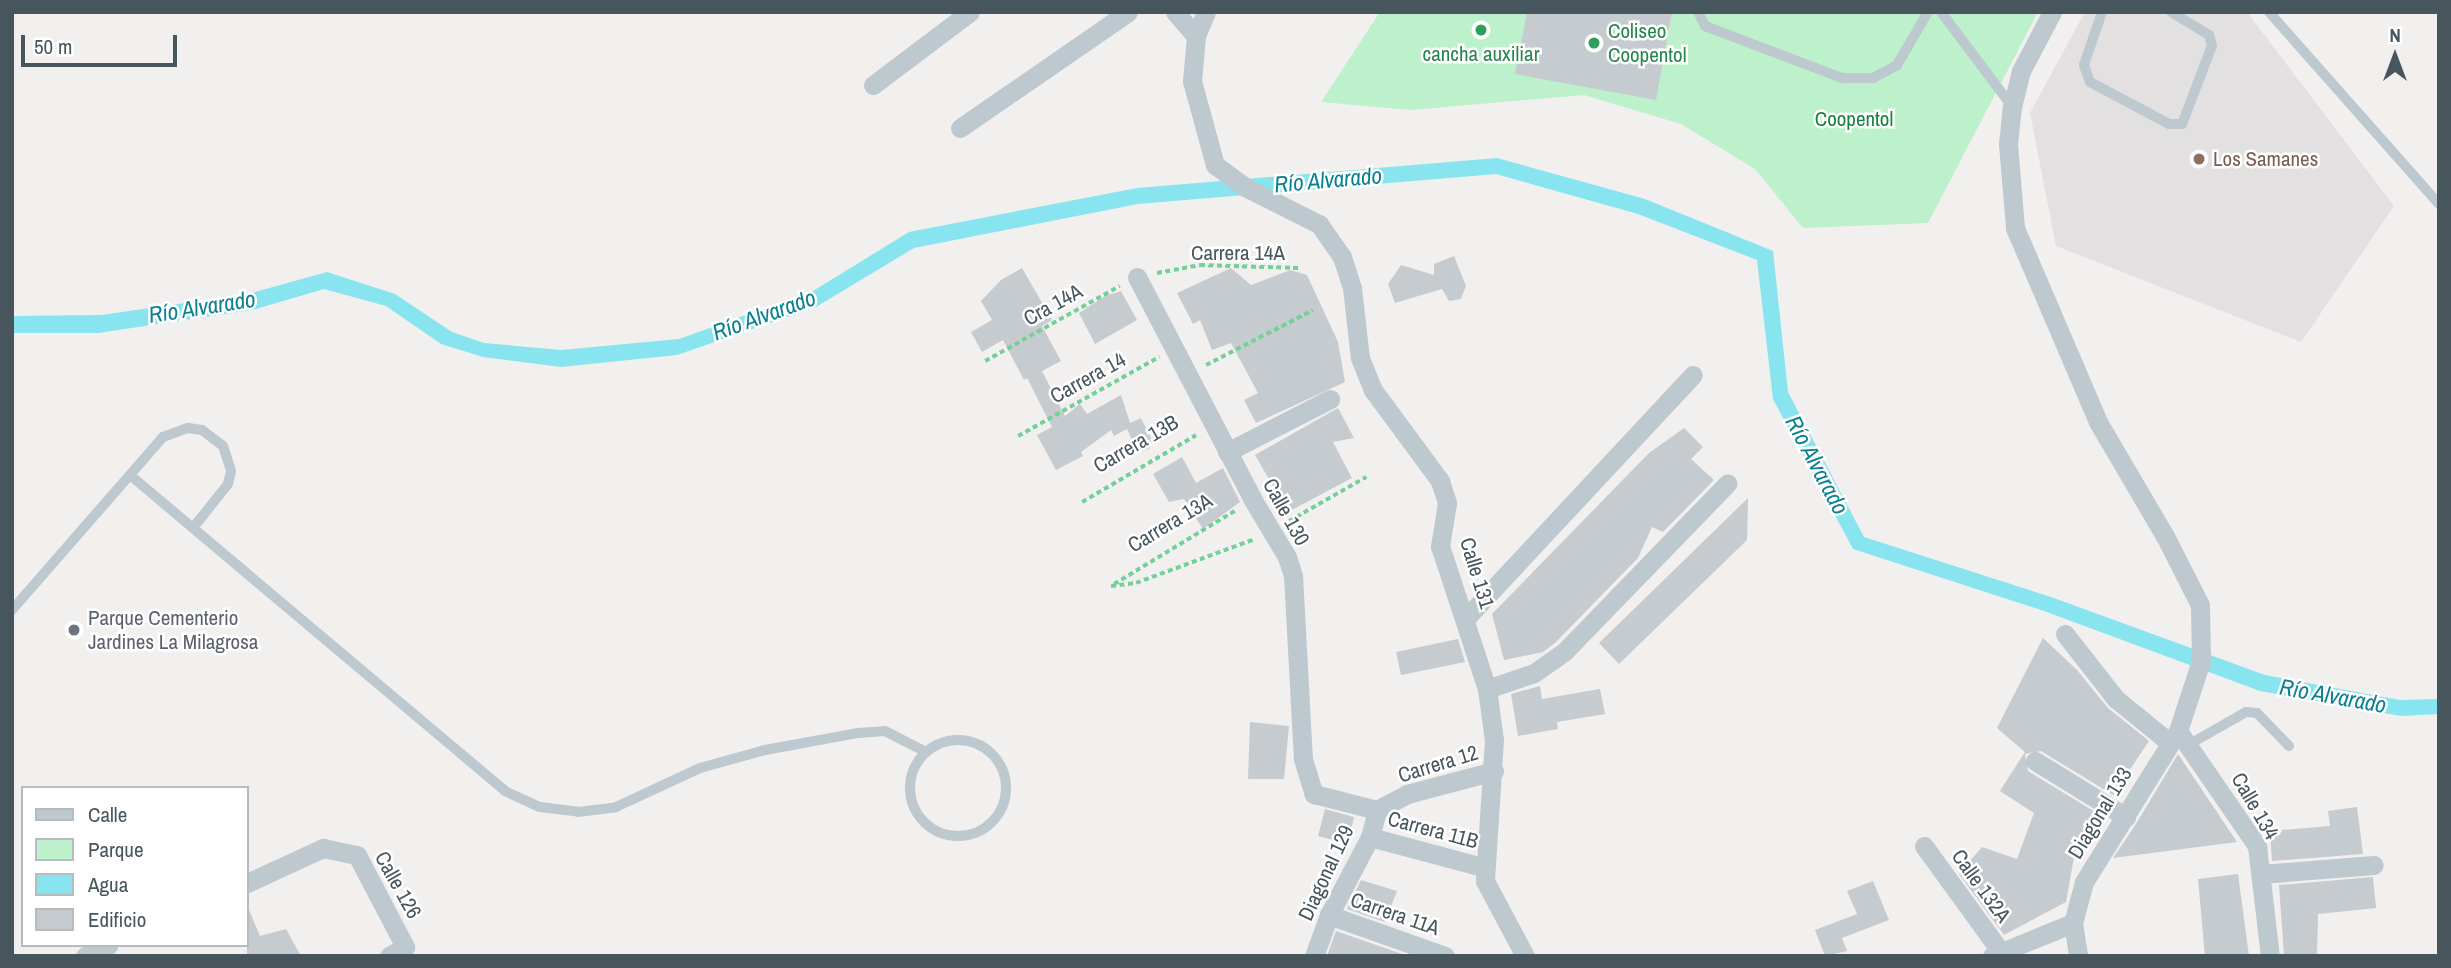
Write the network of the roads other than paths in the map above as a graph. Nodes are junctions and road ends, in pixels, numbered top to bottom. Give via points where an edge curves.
1 (970, 12) edge
2 (1128, 12) edge
3 (1175, 12) edge
4 (1206, 12) edge
5 (1698, 12) edge
6 (1928, 12) edge
7 (1941, 12) edge
8 (2052, 12) edge
9 (2102, 12) edge
10 (2171, 12) edge
11 (2269, 12) edge
12 (1196, 36) junction
13 (873, 85) dead end
14 (2011, 106) junction
15 (960, 128) dead end
16 (2439, 204) edge
17 (1137, 277) road end
18 (1693, 375) dead end
19 (1329, 399) dead end
20 (1227, 452) junction
21 (130, 475) junction
22 (1728, 483) dead end
23 (193, 528) junction
24 (12, 610) edge
25 (1467, 617) junction
26 (2065, 634) dead end
27 (1488, 689) junction
28 (2178, 739) junction
29 (2289, 746) dead end
30 (926, 752) junction
31 (2035, 761) dead end
32 (1494, 771) junction
33 (1377, 810) junction
34 (2126, 817) junction
35 (1370, 837) junction
36 (1924, 846) dead end
37 (2374, 865) dead end
38 (1483, 867) junction
39 (2261, 874) junction
40 (248, 883) edge
41 (1329, 915) junction
42 (2073, 923) junction
43 (104, 947) edge
44 (397, 951) edge
45 (1997, 954) edge
46 (85, 956) edge
47 (1314, 956) edge
48 (1445, 956) edge
49 (1525, 956) edge
50 (2078, 956) edge
51 (2270, 956) edge

1 - 13 street
2 - 15 street
3 - 12 street
4 - 12 street, Calle 131
5 - 6 lane via 1705,26 1842,78 1873,78 1896,65
7 - 14 lane
8 - 14 street via 2021,71
9 - 10 lane via 2085,75 2169,124 2182,124 2212,46 2208,35
11 - 16 lane
12 - 25 street, Calle 131 via 1192,81 1215,165 1245,187 1320,224 1342,257 1352,288 1360,358 1374,390 1440,481 1447,521 1440,546
14 - 28 street, Diagonal 133 via 2008,144 2015,228 2098,422 2200,606 2201,661
17 - 20 street, Calle 130
18 - 25 street
19 - 20 street
20 - 33 street, Calle 130 via 1293,575 1303,759 1314,794
21 - 23 lane
21 - 23 lane via 163,437 175,430 202,430 214,436 229,458 228,484
21 - 24 lane
22 - 27 street via 1564,652 1534,673
23 - 30 lane via 506,792 540,807 578,812 616,807 700,768 765,750 858,733 886,731
25 - 27 street, Calle 131
26 - 28 street via 2116,699
27 - 32 street, Calle 131
28 - 29 lane via 2246,712 2257,713
28 - 34 street, Diagonal 133
28 - 39 street, Calle 134 via 2257,846
30 - 30 lane via 910,786 922,820 956,836 991,824 1007,791 994,756 961,740
31 - 34 street
32 - 33 street, Carrera 12 via 1407,794
32 - 38 street, Calle 131
33 - 35 street, Diagonal 129
34 - 42 street, Diagonal 133 via 2084,882
35 - 38 street, Carrera 11B
35 - 41 street, Diagonal 129
36 - 45 street, Calle 132A
37 - 39 street
38 - 49 street, Calle 131 via 1485,881
39 - 51 street, Calle 134
40 - 44 street, Calle 126 via 323,848 357,855
41 - 47 street, Diagonal 129
41 - 48 street, Carrera 11A
42 - 45 street
42 - 50 street
43 - 46 street

